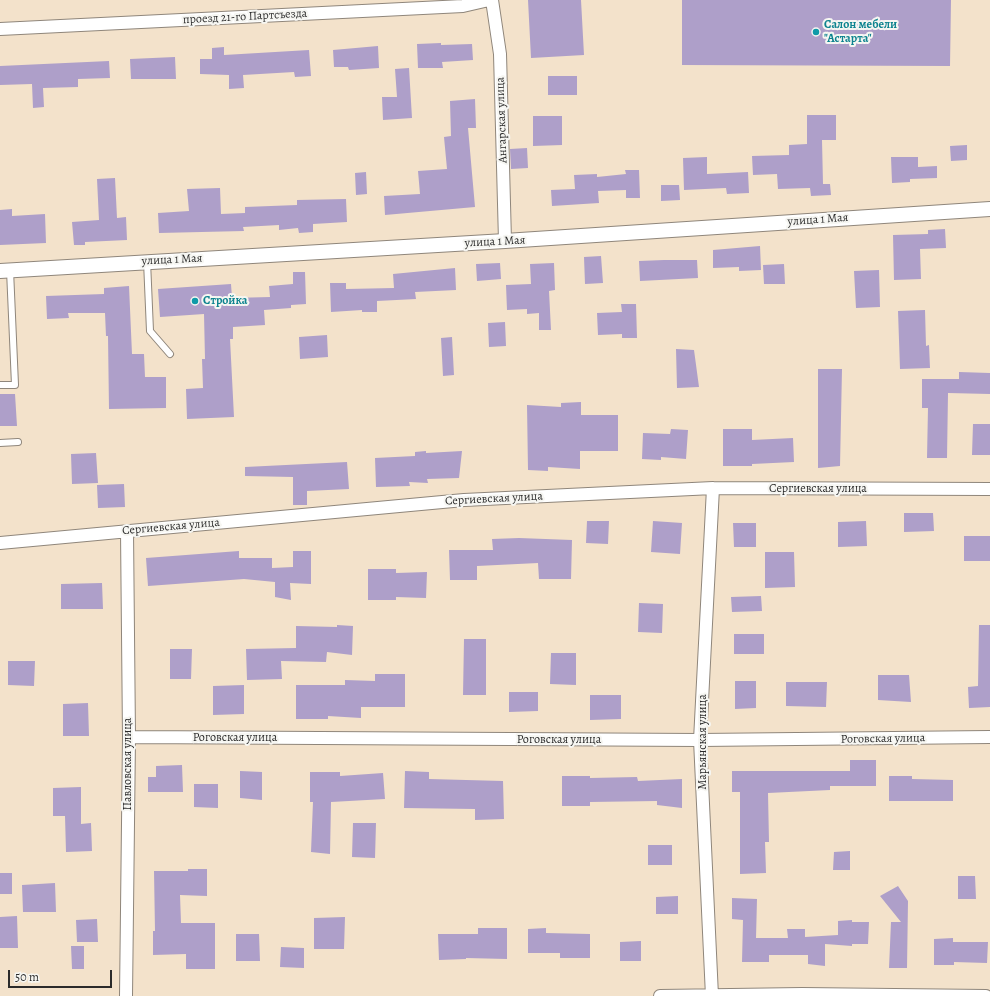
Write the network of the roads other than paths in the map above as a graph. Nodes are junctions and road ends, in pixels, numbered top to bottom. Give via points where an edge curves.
1 (489, 0) edge
2 (492, 0) edge
3 (0, 29) edge
4 (990, 209) edge
5 (505, 241) junction
6 (147, 261) junction
7 (5, 270) edge
8 (170, 354) dead end
9 (0, 386) edge
10 (18, 442) dead end
11 (0, 443) edge
12 (713, 488) junction
13 (990, 490) edge
14 (127, 531) junction
15 (0, 543) edge
16 (129, 737) junction
17 (990, 737) edge
18 (700, 740) junction
19 (802, 995) edge
20 (126, 996) edge
21 (660, 996) edge
22 (712, 996) edge
23 (986, 996) edge

1 - 3 street, проезд 21-го Партсъезда via 463,6
2 - 5 street, Ангарская улица via 500,54
4 - 5 street, улица 1 Мая
5 - 6 street, улица 1 Мая
6 - 7 street, улица 1 Мая
6 - 8 lane via 150,331
7 - 9 lane via 15,385
10 - 11 lane
12 - 13 street, Сергиевская улица
12 - 14 street, Сергиевская улица via 464,500
12 - 18 street, Марьянская улица
14 - 15 street, Сергиевская улица
14 - 16 street, Павловская улица
16 - 18 street, Роговская улица
16 - 20 street, Павловская улица
17 - 18 street, Роговская улица
18 - 22 street, Марьянская улица
19 - 22 street
19 - 23 street
21 - 22 street

